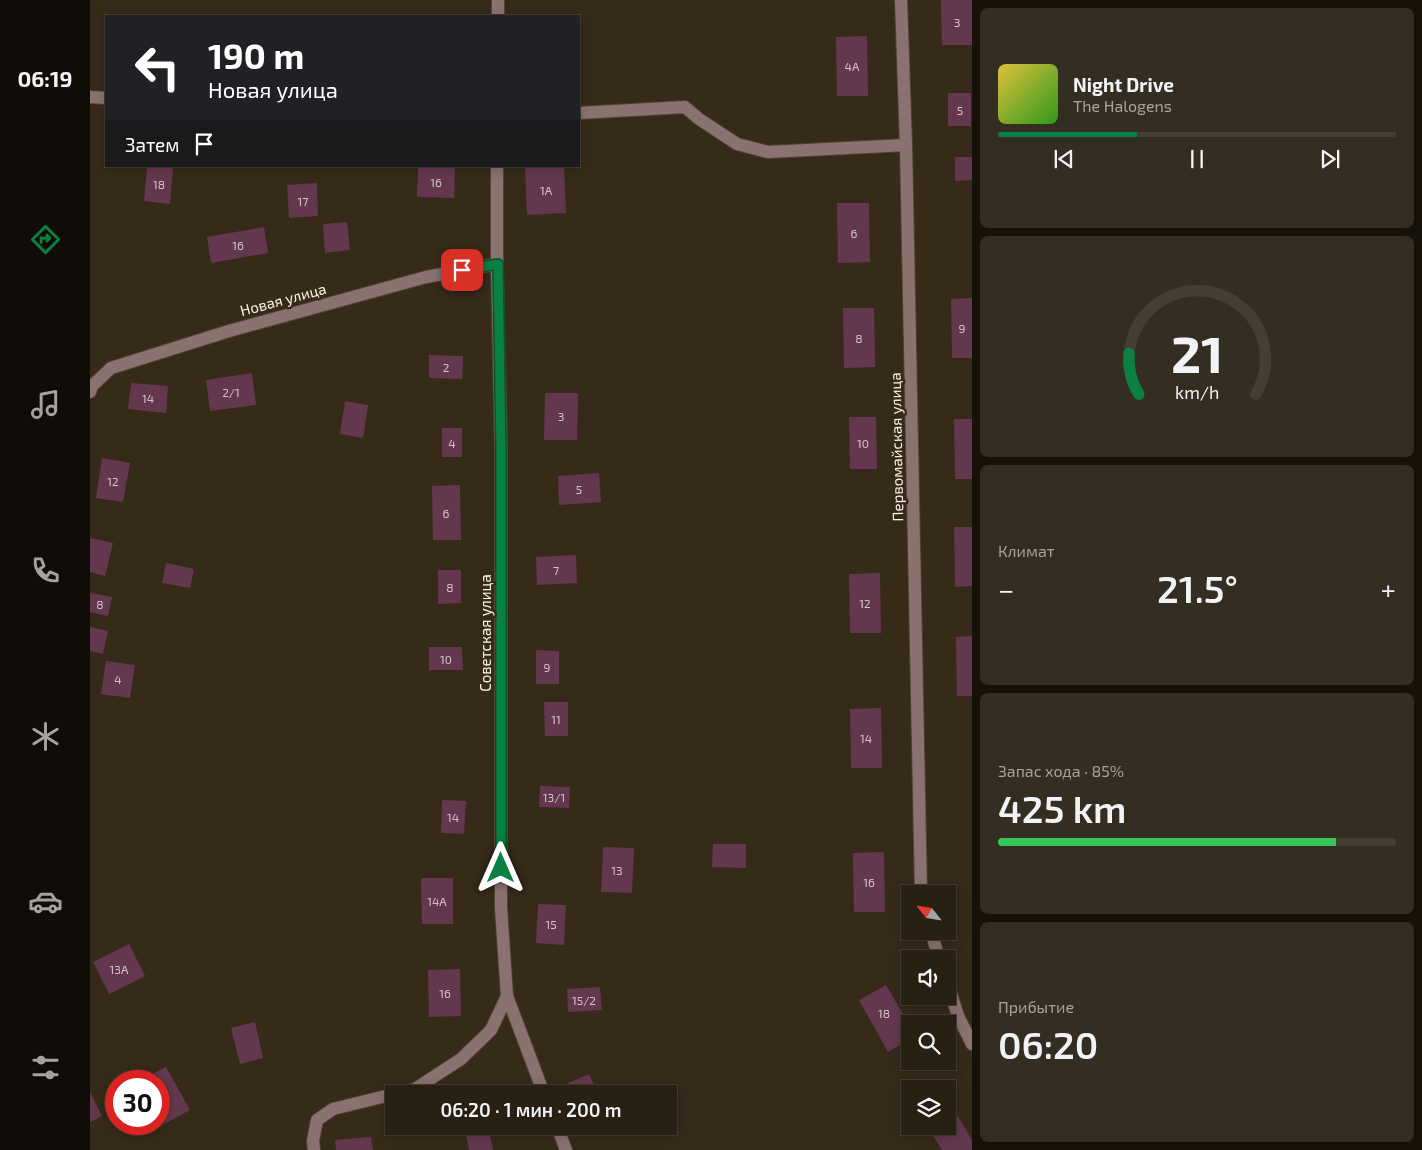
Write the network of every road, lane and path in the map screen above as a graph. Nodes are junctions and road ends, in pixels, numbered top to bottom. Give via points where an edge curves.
1 (498, 0) edge
2 (901, 0) edge
3 (498, 15) edge
4 (90, 96) edge
5 (105, 98) edge
6 (580, 113) edge
7 (906, 145) junction
8 (498, 167) edge
9 (498, 264) junction
10 (90, 392) edge
11 (921, 885) edge
12 (507, 996) junction
13 (955, 1005) edge
14 (972, 1044) edge
15 (421, 1085) edge
16 (541, 1085) edge
17 (385, 1096) edge
18 (560, 1135) edge
19 (314, 1150) edge
20 (566, 1150) edge

1 - 3 street
2 - 7 street, Первомайская улица
4 - 5 street
6 - 7 street via 685,107 737,144 768,152
7 - 11 street, Первомайская улица
8 - 9 street, Советская улица
9 - 10 street, Новая улица via 407,282 111,368
9 - 12 street, Советская улица via 501,908
12 - 15 street via 491,1030 461,1059
12 - 16 street, Советская улица
13 - 14 street
17 - 19 street via 333,1109 317,1120
18 - 20 street

